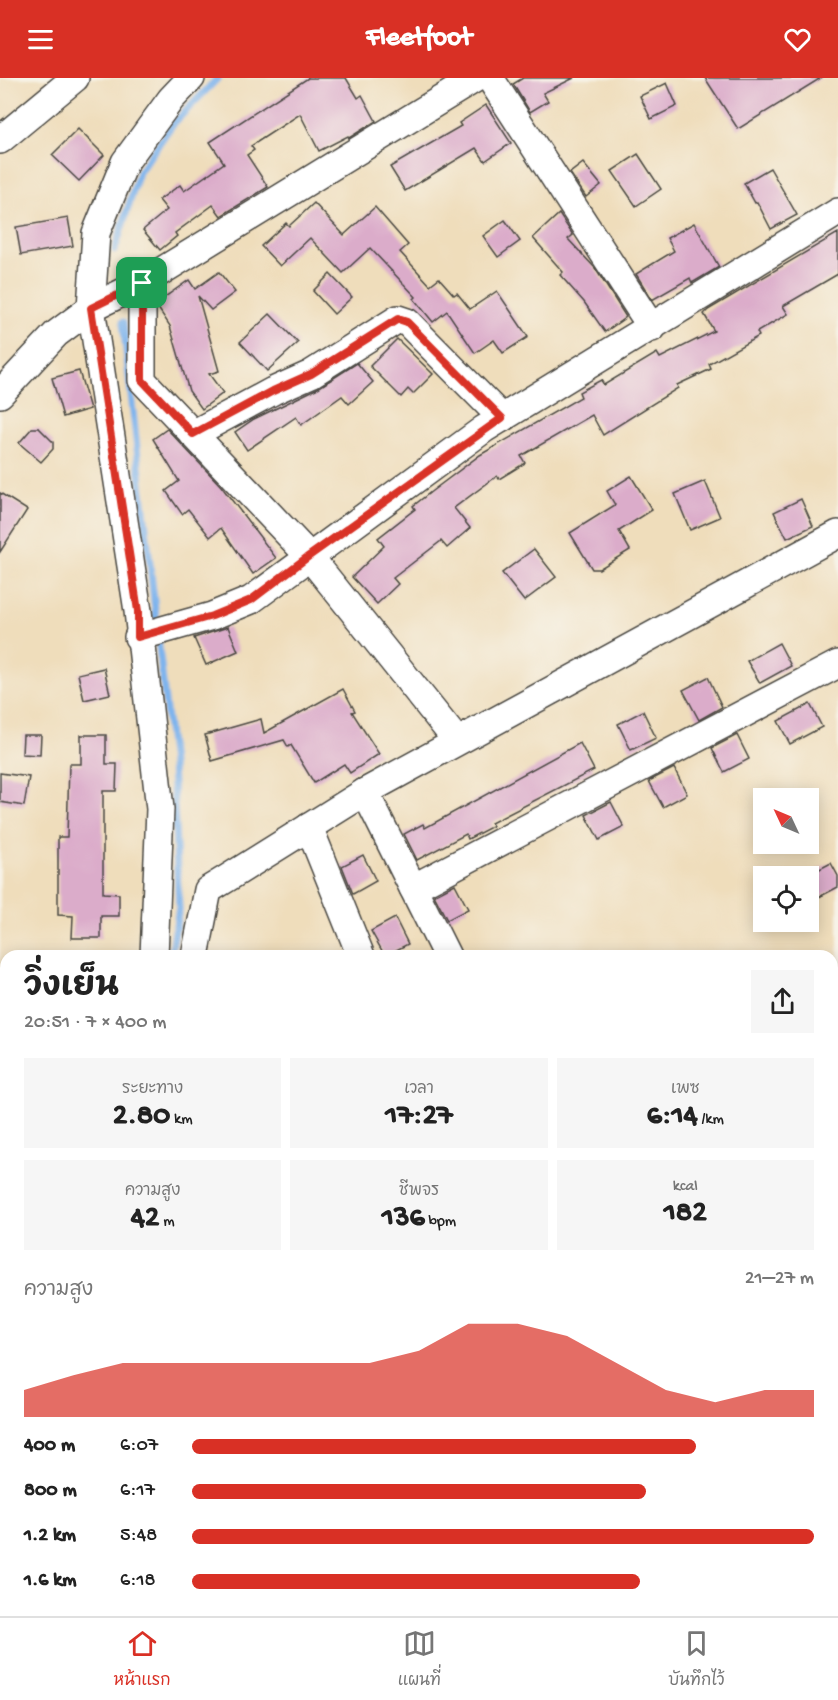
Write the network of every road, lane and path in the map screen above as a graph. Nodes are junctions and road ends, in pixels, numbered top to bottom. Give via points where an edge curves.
1 (75, 78) edge
2 (191, 78) edge
3 (476, 78) edge
4 (490, 78) edge
5 (0, 140) edge
6 (838, 212) edge
7 (142, 283) junction
8 (91, 308) junction
9 (652, 328) junction
10 (0, 394) edge
11 (502, 418) junction
12 (193, 434) junction
13 (838, 534) edge
14 (309, 556) junction
15 (142, 636) junction
16 (838, 664) edge
17 (457, 741) junction
18 (365, 792) junction
19 (309, 827) junction
20 (413, 888) junction
21 (153, 950) edge
22 (196, 950) edge
23 (359, 950) edge
24 (444, 950) edge

1 - 5 street
2 - 8 street via 125,162 96,233
3 - 7 street
4 - 9 street
6 - 9 street
7 - 8 street
7 - 12 street via 142,380
8 - 10 street via 56,334
8 - 15 street
9 - 11 street
11 - 12 street via 407,322 398,319 311,374
11 - 14 street
12 - 14 street
13 - 17 street
14 - 15 street via 251,600
14 - 17 street
15 - 21 street via 160,809
16 - 20 street
17 - 18 street
18 - 19 street
18 - 20 street
19 - 22 street via 208,890
19 - 23 street
20 - 24 street

